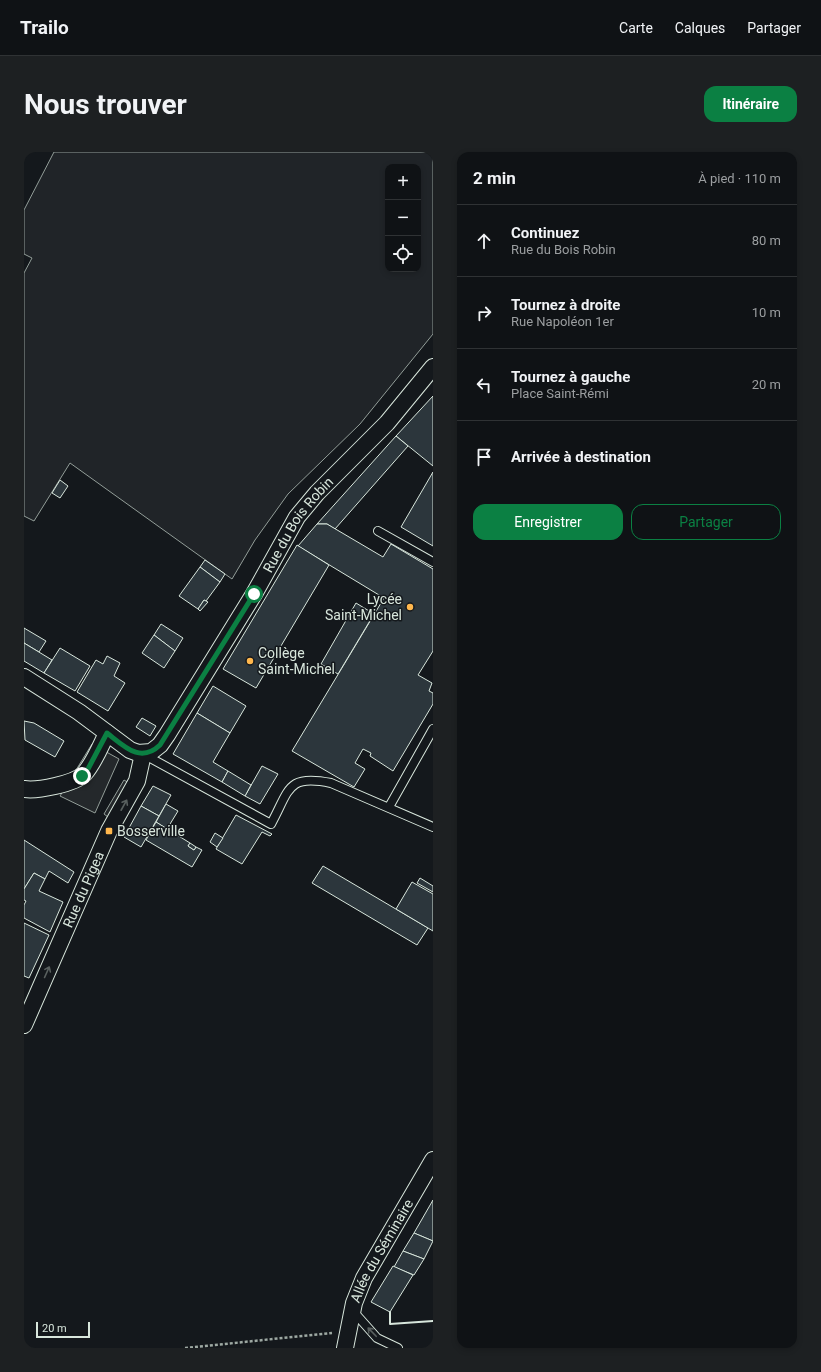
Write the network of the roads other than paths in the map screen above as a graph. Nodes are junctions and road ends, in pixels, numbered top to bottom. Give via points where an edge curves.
1 (433, 367) edge
2 (378, 531) dead end
3 (433, 562) edge
4 (24, 677) edge
5 (433, 729) edge
6 (107, 733) junction
7 (143, 754) junction
8 (24, 789) edge
9 (389, 807) junction
10 (433, 827) edge
11 (24, 1025) edge
12 (433, 1160) edge
13 (352, 1310) junction
14 (347, 1341) edge
15 (398, 1348) edge

1 - 7 street, Rue du Bois Robin via 387,423 317,493 297,517 254,594 167,735 155,749
2 - 3 lane
4 - 6 street
5 - 9 lane
6 - 7 street via 130,750
6 - 8 street via 82,776 58,785
7 - 9 lane via 271,824 292,786 299,781 331,783
11 -> 7 street, Rue du Pigea via 109,831 137,781
9 - 10 lane
12 - 13 street, Allée du Séminaire via 364,1278
13 - 14 street, Allée du Séminaire
15 -> 13 lane via 377,1338

